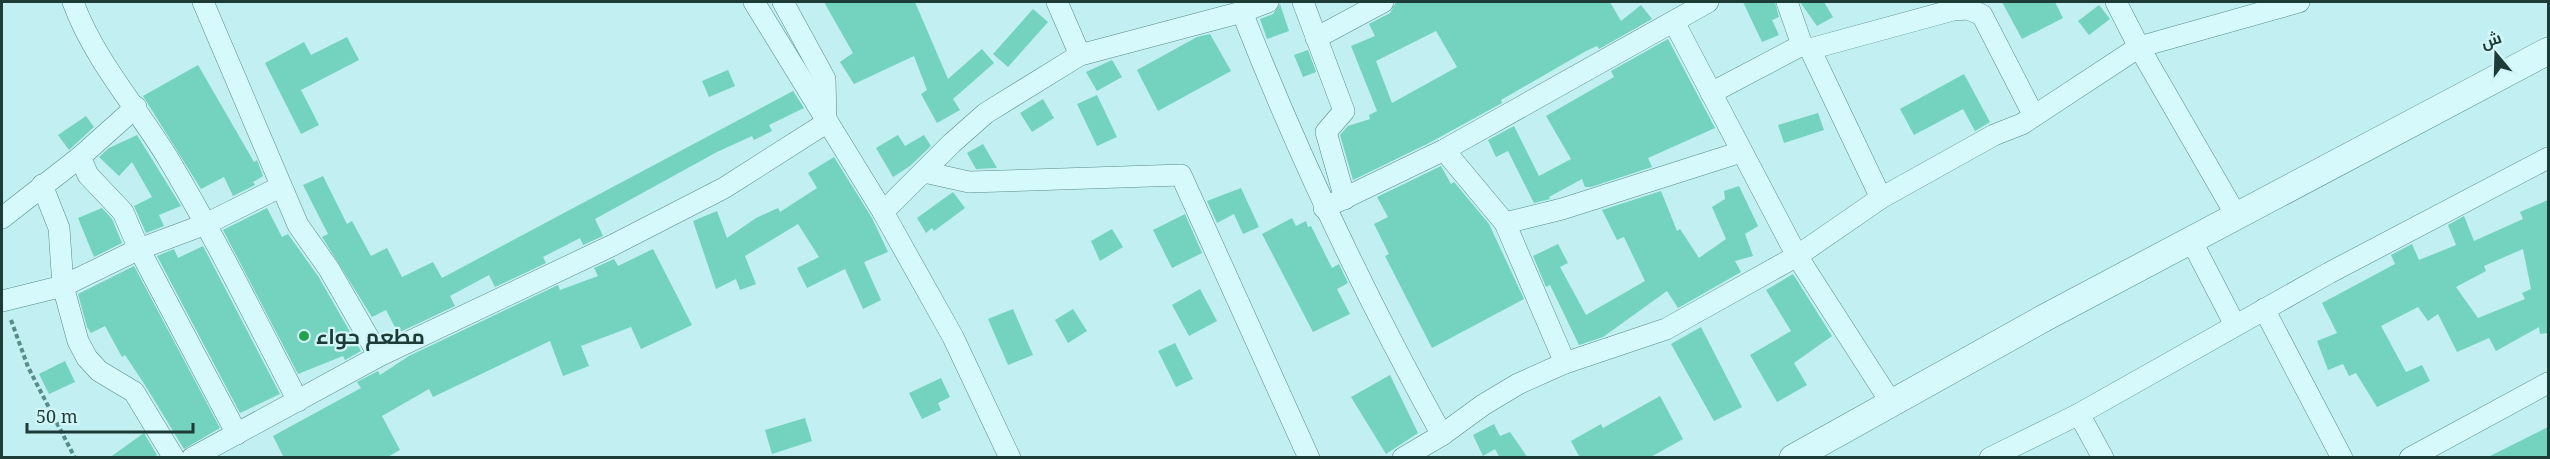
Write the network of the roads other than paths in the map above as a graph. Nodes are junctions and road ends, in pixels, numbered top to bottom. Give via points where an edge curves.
1 (73, 2) edge
2 (203, 2) edge
3 (754, 2) edge
4 (783, 2) edge
5 (1057, 2) edge
6 (1268, 2) edge
7 (1303, 2) edge
8 (1383, 2) edge
9 (1708, 2) edge
10 (1787, 2) edge
11 (2116, 2) edge
12 (2299, 2) edge
13 (1215, 9) edge
14 (1242, 12) junction
15 (1674, 22) junction
16 (1316, 38) junction
17 (1806, 47) junction
18 (2139, 47) junction
19 (2548, 51) edge
20 (1080, 55) junction
21 (1711, 93) junction
22 (136, 107) junction
23 (2034, 116) junction
24 (826, 123) junction
25 (1444, 150) junction
26 (1741, 152) junction
27 (80, 157) junction
28 (2548, 158) edge
29 (924, 172) junction
30 (42, 185) junction
31 (280, 187) junction
32 (1881, 198) junction
33 (1345, 199) junction
34 (1324, 208) junction
35 (883, 212) junction
36 (2236, 215) junction
37 (2, 218) edge
38 (1505, 223) junction
39 (206, 224) junction
40 (2191, 240) junction
41 (139, 249) junction
42 (1797, 256) junction
43 (63, 286) junction
44 (4, 301) edge
45 (2264, 309) junction
46 (2235, 325) junction
47 (379, 356) junction
48 (1565, 363) junction
49 (2548, 383) edge
50 (298, 401) junction
51 (1892, 404) junction
52 (2079, 414) junction
53 (237, 434) junction
54 (1442, 435) junction
55 (174, 458) edge
56 (192, 458) edge
57 (1010, 458) edge
58 (1309, 458) edge
59 (1403, 458) edge
60 (1793, 458) edge
61 (1990, 458) edge
62 (2103, 458) edge
63 (2342, 458) edge
64 (2410, 458) edge

1 - 22 street via 100,58
2 - 31 street
3 - 24 street
4 - 24 street via 825,79
5 - 20 street
6 - 14 street
7 - 16 street
8 - 16 street
9 - 15 street
10 - 17 street
11 - 18 street
12 - 18 street
13 - 14 street
13 - 20 street
14 - 34 street
15 - 21 street
15 - 25 street
16 - 33 street via 1344,111 1326,132
17 - 21 street
17 - 23 street via 1968,9 1982,15
17 - 32 street
18 - 23 street
18 - 36 street
19 - 36 street
20 - 29 street via 986,114
21 - 26 street
22 - 27 street
22 - 39 street
23 - 32 street
24 - 35 street
24 - 47 street via 704,198
25 - 33 street
25 - 38 street
26 - 38 street via 1562,209
26 - 42 street
27 - 30 street
27 - 41 street via 88,175 123,212
28 - 45 street
29 - 35 street
29 - 58 street via 969,182 1181,175
30 - 37 street
30 - 43 street via 59,228
31 - 39 street
31 - 47 street via 298,225 329,269
32 - 42 street
33 - 34 street
34 - 54 street via 1383,329
35 - 57 street via 953,337
36 - 40 street
38 - 48 street
39 - 41 street
39 - 50 street
40 - 46 street
40 - 51 street
41 - 43 street
41 - 53 street
42 - 48 street via 1666,329
42 - 51 street
43 - 44 street
43 - 55 street via 78,341 87,358 99,371 134,392
45 - 46 street
45 - 63 street
46 - 52 street
47 - 50 street
48 - 54 street via 1518,384
49 - 64 street
50 - 53 street
51 - 60 street
52 - 61 street
52 - 62 street
53 - 56 street
54 - 59 street

